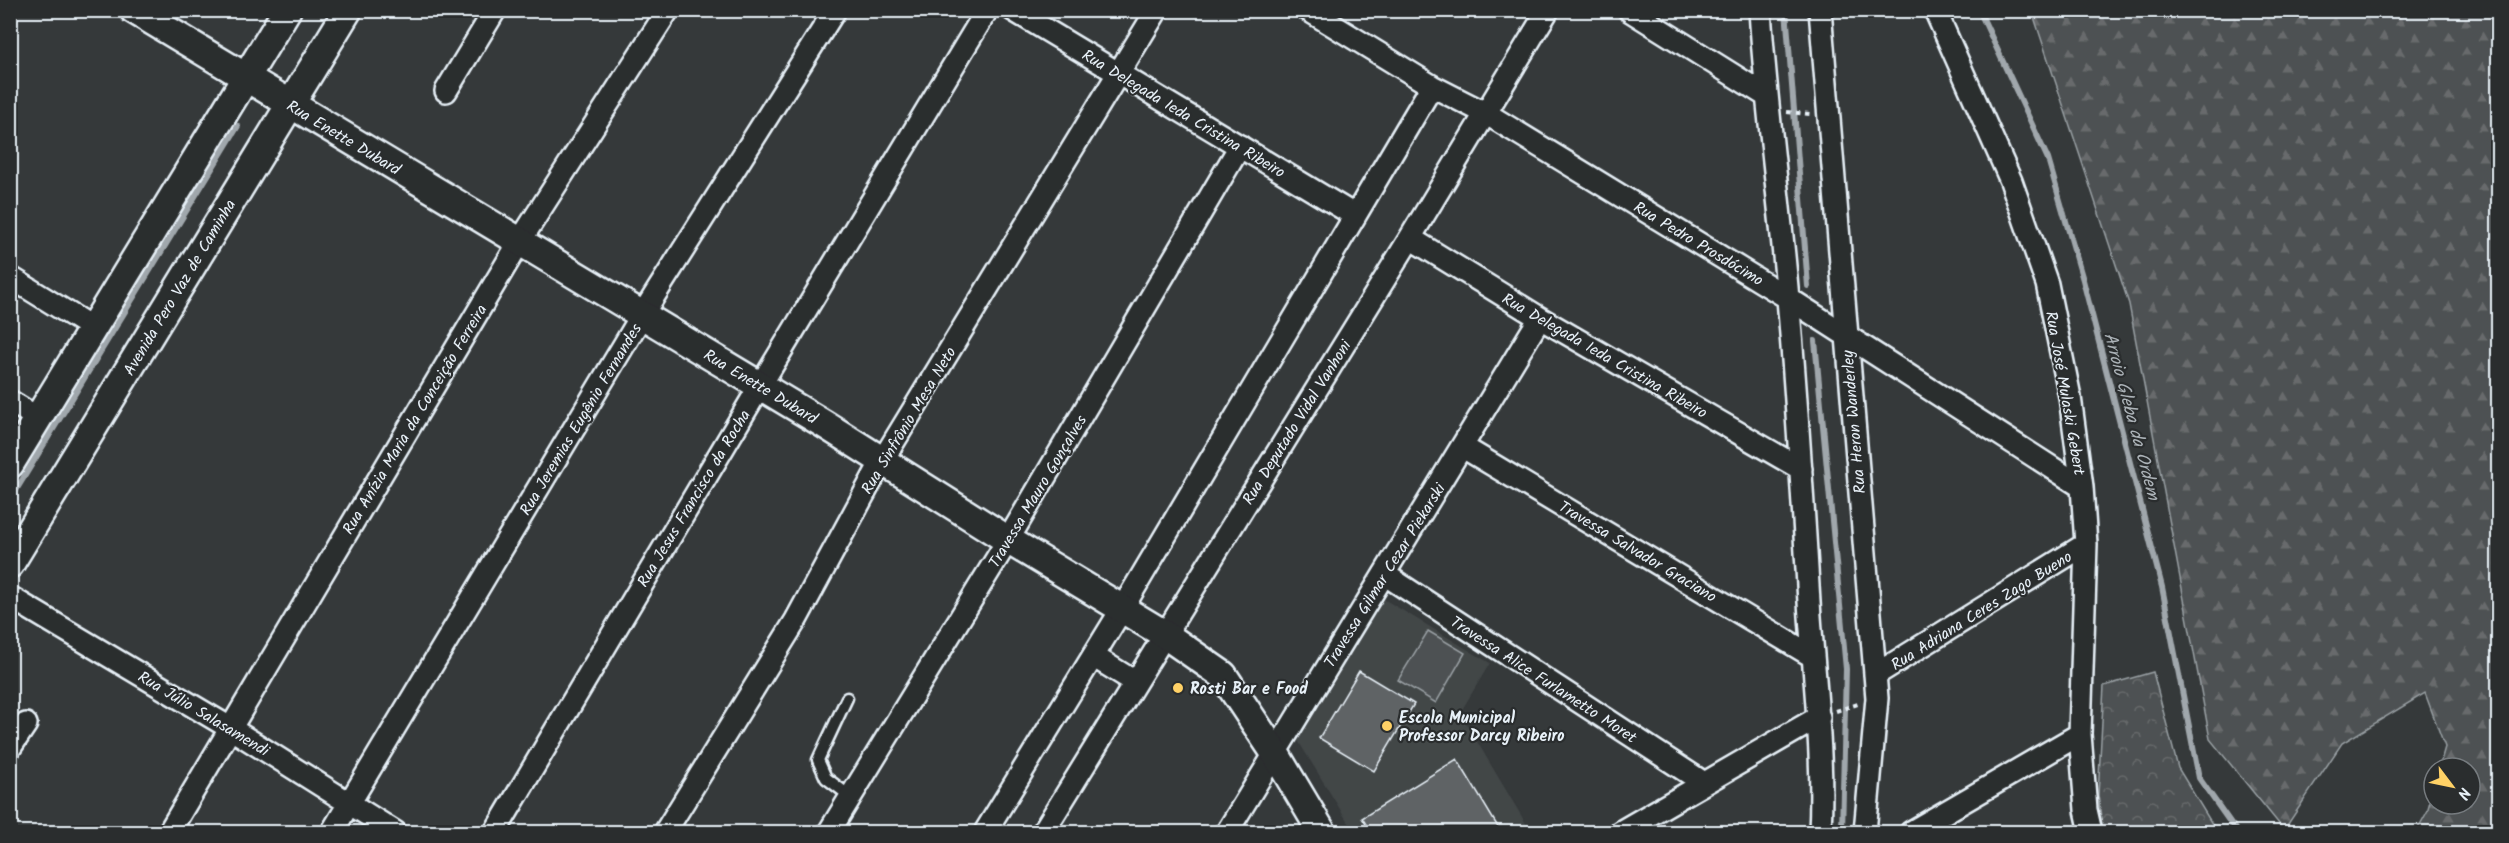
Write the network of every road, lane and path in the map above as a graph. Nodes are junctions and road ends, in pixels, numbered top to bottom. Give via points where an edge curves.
1 (134, 10) edge
2 (287, 10) edge
3 (348, 10) edge
4 (495, 10) edge
5 (668, 10) edge
6 (835, 10) edge
7 (987, 10) edge
8 (1013, 10) edge
9 (1157, 10) edge
10 (1308, 10) edge
11 (1548, 10) edge
12 (1629, 10) edge
13 (1760, 10) edge
14 (1820, 10) edge
15 (1935, 10) edge
16 (1117, 73) junction
17 (247, 78) junction
18 (1432, 86) junction
19 (446, 91) dead end
20 (1765, 95) junction
21 (291, 106) junction
22 (1785, 112) dead end
23 (1487, 114) junction
24 (1814, 114) dead end
25 (1240, 146) junction
26 (1354, 215) junction
27 (1410, 238) junction
28 (520, 240) junction
29 (10, 277) edge
30 (1788, 298) junction
31 (642, 315) junction
32 (1540, 318) junction
33 (94, 329) junction
34 (1845, 335) junction
35 (760, 386) junction
36 (10, 401) edge
37 (39, 419) junction
38 (1462, 447) junction
39 (882, 460) junction
40 (10, 464) edge
41 (1801, 470) junction
42 (2082, 487) junction
43 (1008, 540) junction
44 (2086, 544) junction
45 (10, 564) edge
46 (1384, 574) junction
47 (10, 597) edge
48 (1122, 609) junction
49 (1164, 634) junction
50 (1093, 656) junction
51 (1812, 656) junction
52 (1875, 675) junction
53 (1135, 682) junction
54 (847, 698) dead end
55 (1866, 702) dead end
56 (1825, 715) junction
57 (26, 724) dead end
58 (230, 728) junction
59 (2080, 735) junction
60 (10, 748) edge
61 (1275, 753) junction
62 (1704, 783) junction
63 (851, 798) junction
64 (350, 803) junction
65 (1930, 827) edge
66 (169, 832) edge
67 (332, 832) edge
68 (395, 832) edge
69 (495, 832) edge
70 (665, 832) edge
71 (829, 832) edge
72 (985, 832) edge
73 (1043, 832) edge
74 (1227, 832) edge
75 (1322, 832) edge
76 (1620, 832) edge
77 (1820, 832) edge
78 (1865, 832) edge
79 (1911, 832) edge
80 (2091, 832) edge

1 - 17 street, Rua Enette Dubard
2 - 17 street
3 - 21 street, Avenida Pero Vaz de Caminha
4 - 19 street
5 - 28 street, Rua Anízia Maria da Conceição Ferreira
6 - 31 street, Rua Jeremias Eugênio Fernandes
7 - 35 street, Rua Jesus Francisco da Rocha
8 - 16 street, Rua Delegada Ieda Cristina Ribeiro
9 - 16 street, Rua Sinfrônio Mesa Neto
10 - 18 street, Rua Pedro Prosdócimo
11 - 23 street, Rua Deputado Vidal Vanhoni
12 - 20 street
13 - 20 street
14 - 34 street, Rua Heron Wanderley
15 - 42 street, Rua José Mulaski Gebert via 2011,182 2047,284 2070,398
16 - 25 street, Rua Delegada Ieda Cristina Ribeiro
16 - 39 street, Rua Sinfrônio Mesa Neto
17 - 21 street, Rua Enette Dubard
17 - 33 street
18 - 23 street, Rua Pedro Prosdócimo
18 - 26 street
20 - 30 street
21 - 28 street, Rua Enette Dubard
21 - 45 street, Avenida Pero Vaz de Caminha
22 - 24 path
23 - 27 street, Rua Deputado Vidal Vanhoni
23 - 30 street, Rua Pedro Prosdócimo
25 - 26 street, Rua Delegada Ieda Cristina Ribeiro
25 - 43 street, Travessa Mauro Gonçalves
26 - 48 street
27 - 32 street, Rua Delegada Ieda Cristina Ribeiro
27 - 49 street, Rua Deputado Vidal Vanhoni
28 - 31 street, Rua Enette Dubard
28 - 58 street, Rua Anízia Maria da Conceição Ferreira
29 - 33 street
30 - 34 street, Rua Pedro Prosdócimo
30 - 41 street
31 - 35 street, Rua Enette Dubard
31 - 64 street, Rua Jeremias Eugênio Fernandes
32 - 38 street, Travessa Gilmar Cezar Piekarski
32 - 41 street, Rua Delegada Ieda Cristina Ribeiro
33 - 37 street
34 - 42 street, Rua Pedro Prosdócimo
34 - 52 street, Rua Heron Wanderley
35 - 39 street, Rua Enette Dubard
35 - 69 street, Rua Jesus Francisco da Rocha
36 - 37 street
37 - 40 street
38 - 46 street, Travessa Gilmar Cezar Piekarski
38 - 51 street, Travessa Salvador Graciano
39 - 43 street, Rua Enette Dubard
39 - 70 street, Rua Sinfrônio Mesa Neto via 796,620
41 - 51 street
42 - 44 street, Rua José Mulaski Gebert
43 - 48 street, Rua Enette Dubard
43 - 63 street, Travessa Mauro Gonçalves
44 - 52 street, Rua Adriana Ceres Zago Bueno
44 - 59 street, Rua José Mulaski Gebert
46 - 61 street, Travessa Gilmar Cezar Piekarski
46 - 62 street, Travessa Alice Furlametto Moret
47 - 58 street, Rua Júlio Salasamendi
48 - 49 street, Rua Enette Dubard
48 - 50 street
49 - 53 street, Rua Deputado Vidal Vanhoni
49 - 61 street, Rua Enette Dubard via 1223,675
50 - 53 street
50 - 72 street
51 - 56 street
52 - 78 street, Rua Heron Wanderley
53 - 73 street, Rua Deputado Vidal Vanhoni
54 - 63 lane via 818,760 826,778
55 - 56 path
56 - 62 street
56 - 77 street
57 - 60 street
58 - 64 street, Rua Júlio Salasamendi
58 - 66 street, Rua Anízia Maria da Conceição Ferreira
59 - 65 street
59 - 80 street, Rua José Mulaski Gebert
61 - 74 street, Travessa Gilmar Cezar Piekarski
61 - 75 street, Rua Enette Dubard
62 - 76 street
63 - 71 street, Travessa Mauro Gonçalves
64 - 67 street, Rua Jeremias Eugênio Fernandes
64 - 68 street, Rua Júlio Salasamendi
65 - 79 street

